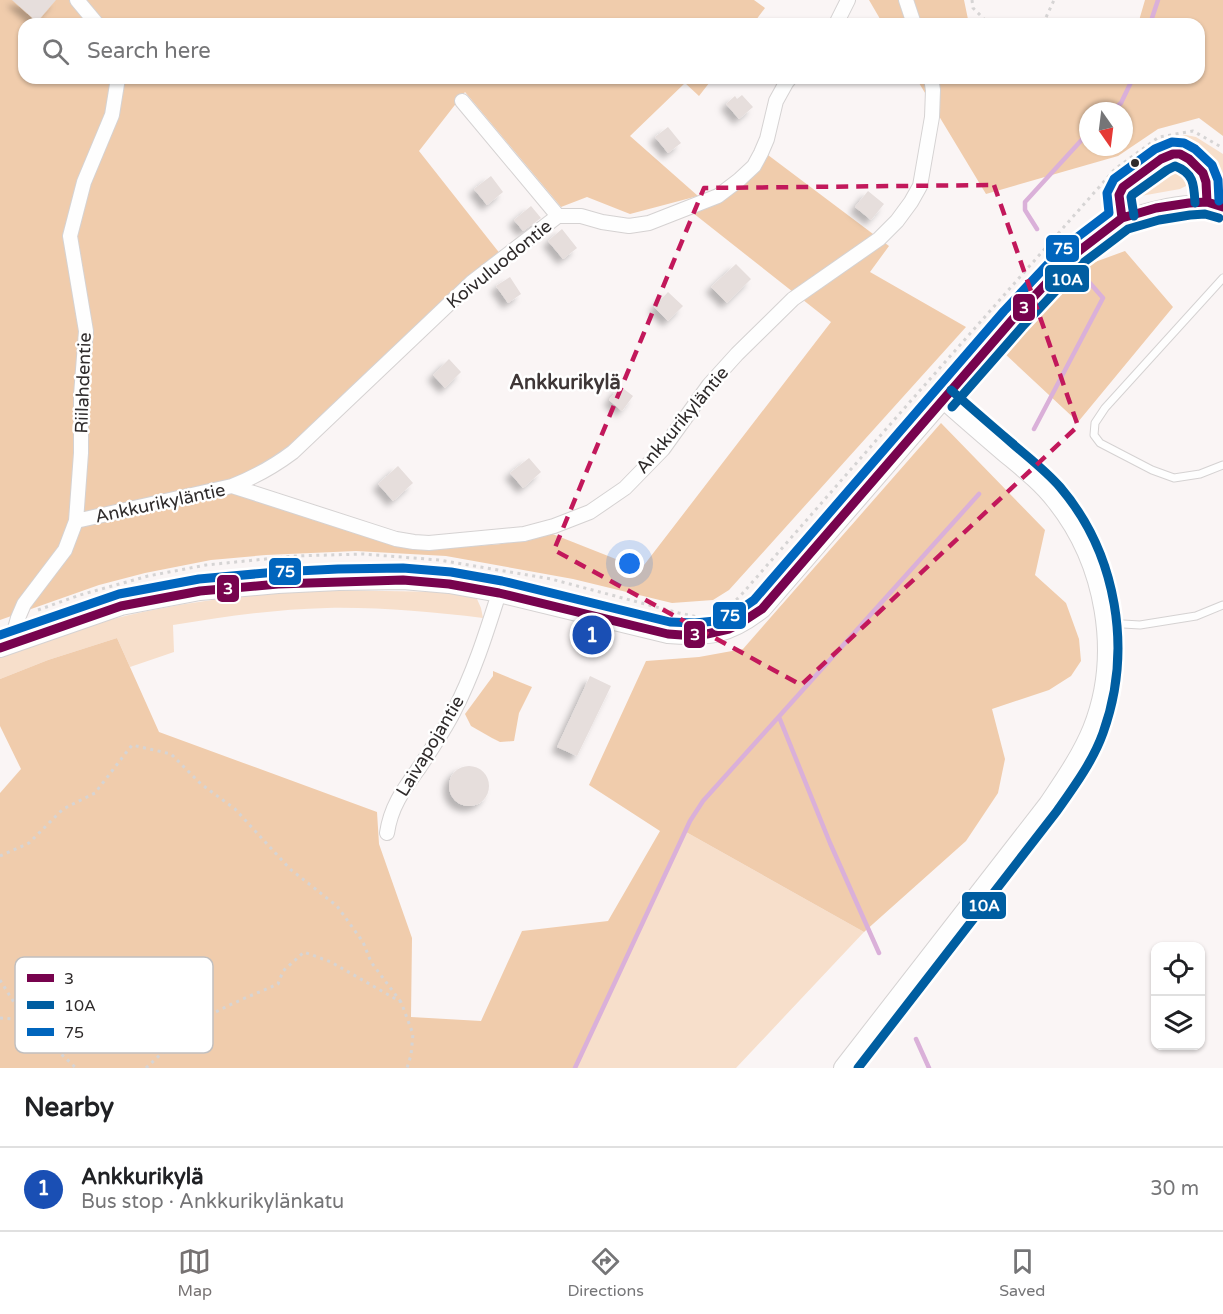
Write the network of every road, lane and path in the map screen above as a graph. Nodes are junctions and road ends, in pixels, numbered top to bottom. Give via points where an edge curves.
1 (77, 0) edge
2 (848, 0) edge
3 (906, 0) edge
4 (972, 0) edge
5 (1054, 0) edge
6 (92, 18) edge
7 (839, 18) edge
8 (912, 18) edge
9 (983, 18) edge
10 (1046, 18) edge
11 (117, 84) edge
12 (785, 84) edge
13 (932, 84) edge
14 (462, 101) dead end
15 (1207, 202) junction
16 (1223, 207) edge
17 (558, 216) junction
18 (1122, 218) junction
19 (1223, 278) edge
20 (943, 399) junction
21 (1223, 465) edge
22 (232, 486) junction
23 (76, 521) junction
24 (499, 593) junction
25 (1223, 605) edge
26 (1106, 624) junction
27 (6, 645) edge
28 (387, 833) dead end
29 (0, 856) edge
30 (0, 980) edge
31 (401, 1002) junction
32 (15, 1004) edge
33 (213, 1014) edge
34 (0, 1018) edge
35 (15, 1019) edge
36 (60, 1053) edge
37 (162, 1053) edge
38 (76, 1068) edge
39 (146, 1068) edge
40 (407, 1068) edge
41 (843, 1068) edge

1 - 6 street
2 - 7 street
3 - 8 street
4 - 9 path via 973,8
5 - 10 path
11 - 23 street, Riilahdentie via 112,115 84,182 70,236 86,331
12 - 17 street, Koivuluodontie via 754,166 718,196 649,223 628,226 581,216
13 - 22 street, Ankkurikyläntie via 932,117 920,186 897,221 879,239 793,299 709,385 663,449 625,488 590,512 524,534 414,542
14 - 17 street
15 - 16 street
15 - 18 street via 1156,208
15 - 18 street via 1203,173 1189,159 1173,154 1123,187 1119,195
17 - 22 street, Koivuluodontie via 472,282 293,452 274,467
18 - 20 street via 1071,257
19 - 21 lane via 1105,408 1095,423 1094,435 1100,443 1174,478
20 - 24 street via 762,609 733,628 696,636 668,634
20 - 26 street via 1055,500 1092,565
22 - 23 street, Ankkurikyläntie
23 - 27 street, Riilahdentie via 65,550 24,604
24 - 27 street via 403,580 200,591 121,606
24 - 28 street, Laivapojantie via 458,704 395,803
25 - 26 lane via 1196,616 1140,625
26 - 41 street via 1105,679 1099,706 1071,770
29 - 31 path via 29,843 63,809 95,793 132,745 171,754 201,784 235,809 290,869 338,906 363,942 371,962
30 - 32 path
31 - 33 path via 331,962 304,952 283,970 278,984
31 - 40 path via 413,1034
34 - 35 path
36 - 38 path
37 - 39 path

